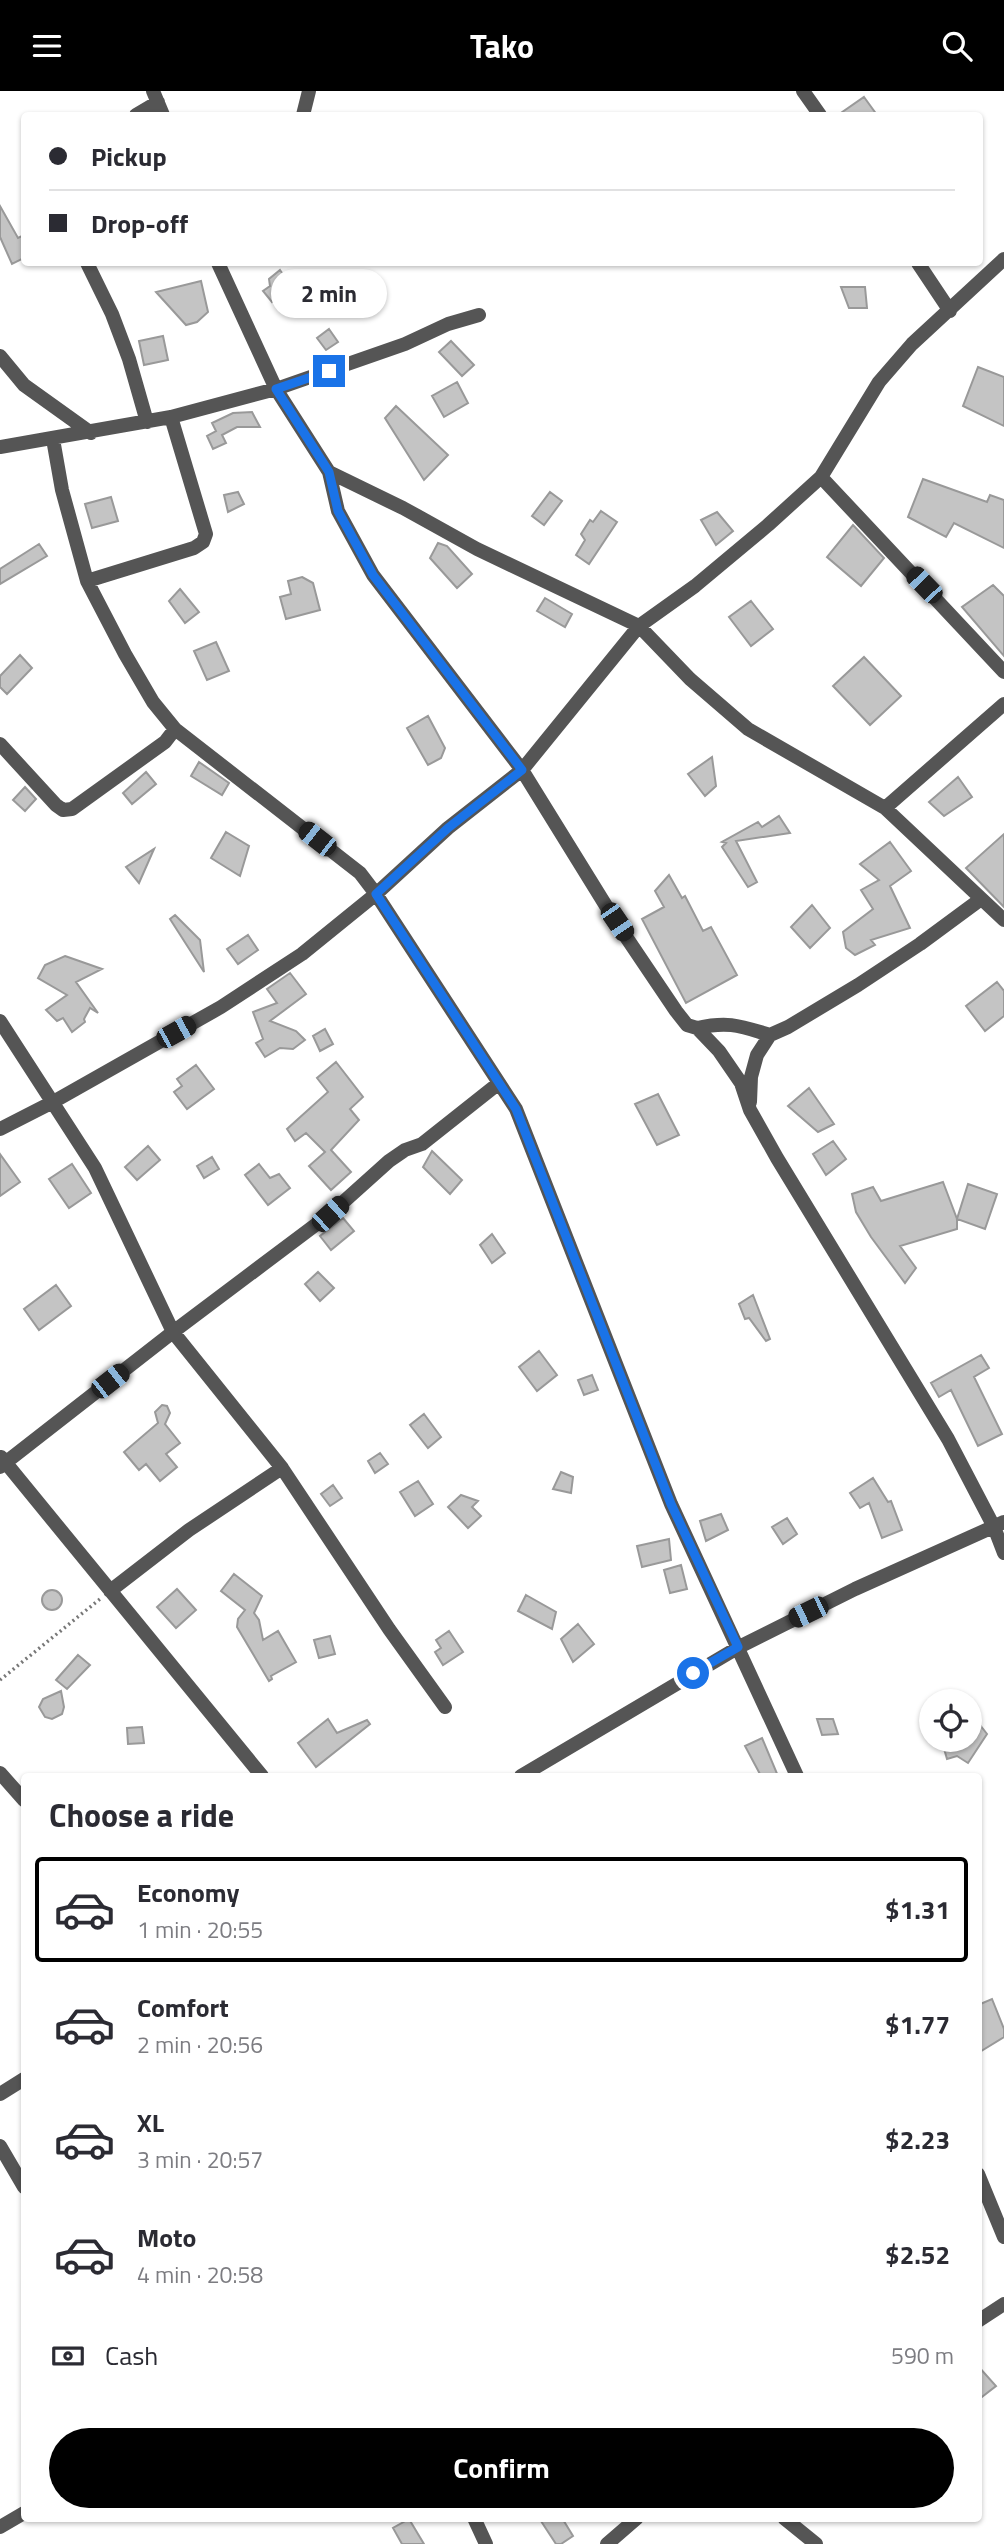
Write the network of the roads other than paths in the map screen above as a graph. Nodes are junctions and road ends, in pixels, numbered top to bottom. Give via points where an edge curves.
1 (309, 91) edge
2 (803, 91) edge
3 (158, 103) edge
4 (142, 112) edge
5 (304, 112) edge
6 (818, 112) edge
7 (1004, 260) edge
8 (88, 266) edge
9 (219, 266) edge
10 (920, 266) edge
11 (950, 311) junction
12 (479, 315) dead end
13 (0, 356) edge
14 (276, 389) junction
15 (171, 417) junction
16 (147, 422) junction
17 (91, 432) junction
18 (53, 439) junction
19 (0, 447) edge
20 (329, 472) junction
21 (821, 477) junction
22 (87, 581) junction
23 (639, 626) junction
24 (1004, 672) edge
25 (1004, 703) edge
26 (175, 729) junction
27 (0, 744) edge
28 (522, 770) junction
29 (885, 808) junction
30 (376, 894) junction
31 (981, 899) junction
32 (1004, 920) edge
33 (0, 1021) edge
34 (696, 1028) junction
35 (770, 1035) junction
36 (499, 1083) junction
37 (53, 1102) junction
38 (750, 1110) junction
39 (0, 1129) edge
40 (173, 1332) junction
41 (2, 1462) edge
42 (282, 1468) junction
43 (999, 1525) edge
44 (1004, 1553) edge
45 (110, 1591) junction
46 (738, 1647) junction
47 (445, 1707) dead end
48 (0, 1773) edge
49 (259, 1773) edge
50 (526, 1773) edge
51 (796, 1773) edge
52 (21, 1797) edge
53 (21, 2081) edge
54 (0, 2094) edge
55 (0, 2146) edge
56 (21, 2182) edge
57 (982, 2184) edge
58 (1004, 2237) edge
59 (1004, 2304) edge
60 (982, 2318) edge
61 (21, 2516) edge
62 (476, 2522) edge
63 (632, 2522) edge
64 (789, 2522) edge
65 (0, 2527) edge
66 (486, 2544) edge
67 (607, 2544) edge
68 (816, 2544) edge

1 - 5 street
2 - 6 street
3 - 4 street
7 - 11 street
8 - 16 street via 120,336
9 - 14 street
10 - 11 street
11 - 21 street via 878,382
12 - 14 street
13 - 17 street via 24,385
14 - 15 street
14 - 20 street
15 - 16 street
15 - 22 street via 206,534 203,542
16 - 17 street
17 - 18 street
18 - 19 street
18 - 22 street
20 - 23 street
20 - 28 street via 338,511 373,575
21 - 23 street via 695,586
21 - 24 street
22 - 26 street via 146,690
23 - 28 street
23 - 29 street via 748,729
25 - 29 street
26 - 27 street via 124,772 72,809 63,810
26 - 30 street via 360,873
28 - 30 street via 448,828
28 - 34 street via 676,1011 687,1025
29 - 31 street
30 - 36 street
30 - 37 street via 302,954 221,1007
31 - 32 street
31 - 35 street via 858,985
33 - 37 street
34 - 35 street via 720,1023
34 - 38 street via 741,1083
35 - 38 street via 757,1055 751,1077
36 - 40 street via 422,1143 389,1161 330,1214
36 - 46 street via 516,1109 671,1504
37 - 39 street
37 - 40 street via 95,1168
38 - 43 street
40 - 41 street
40 - 42 street
41 - 45 street
42 - 45 street
42 - 47 street
43 - 44 street
43 - 46 street
45 - 49 street
46 - 50 street
46 - 51 street
48 - 52 street
53 - 54 street
55 - 56 street
57 - 58 street
59 - 60 street
61 - 65 street
62 - 66 street
63 - 67 street
64 - 68 street

